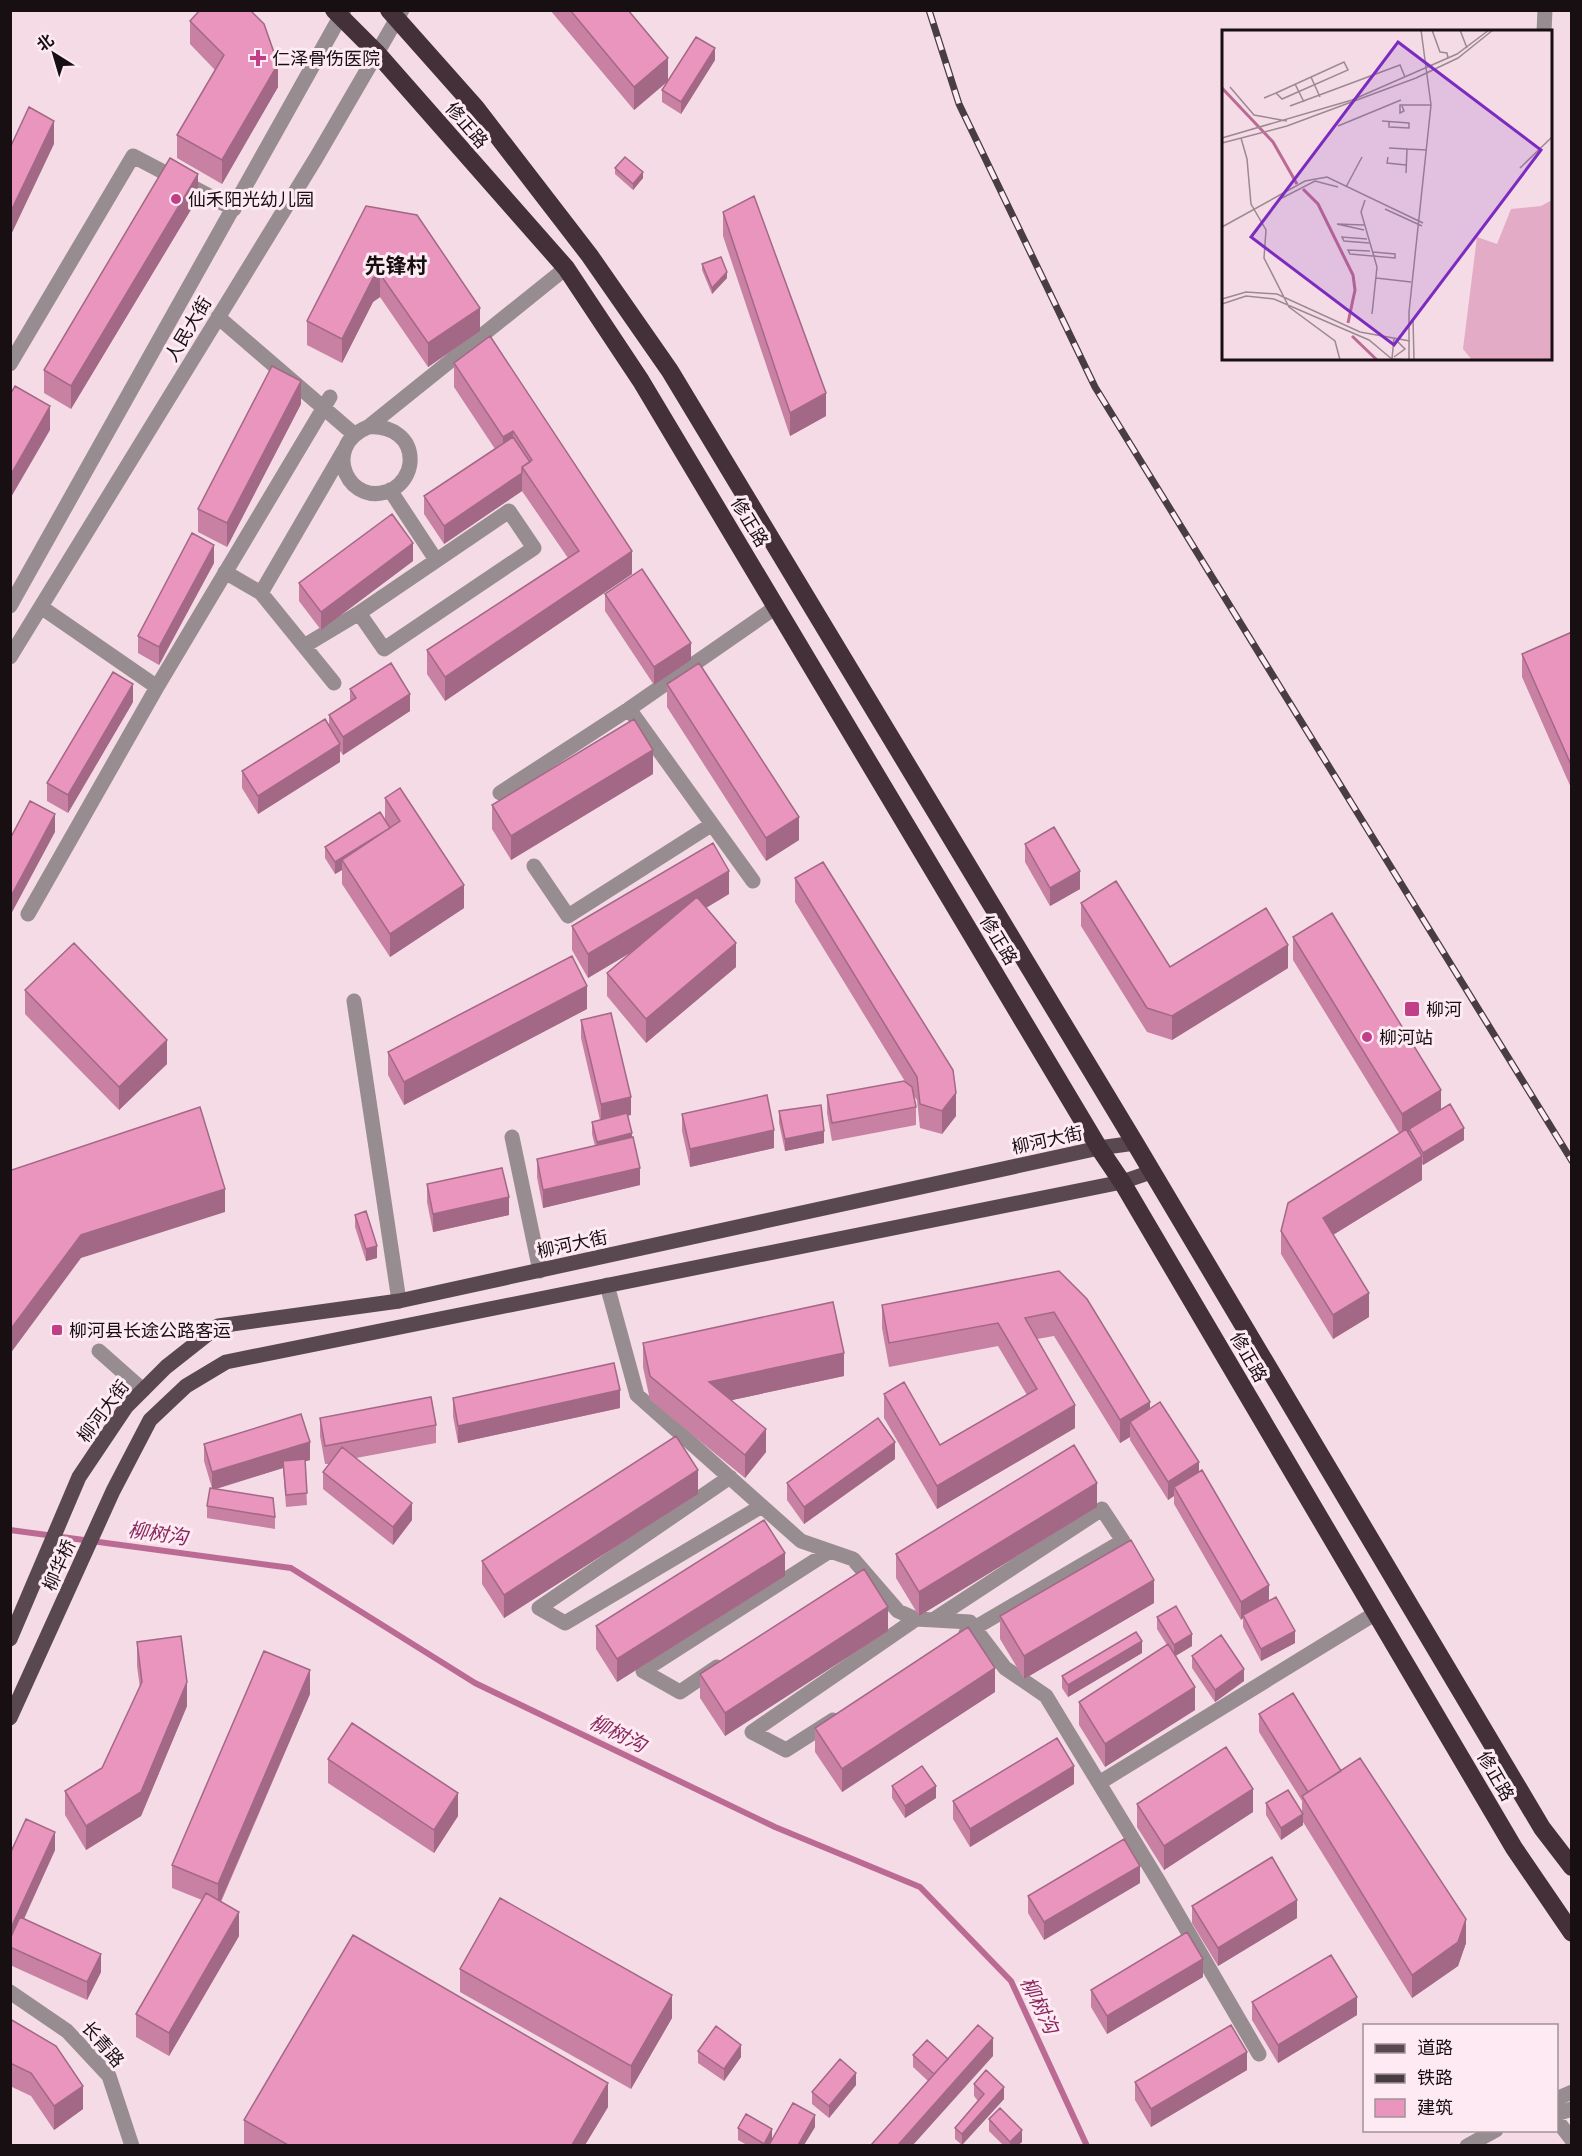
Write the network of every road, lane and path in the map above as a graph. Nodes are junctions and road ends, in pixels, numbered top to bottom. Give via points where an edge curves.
1 (1545, 10) edge
2 (339, 13) edge
3 (396, 14) edge
4 (1544, 30) edge
5 (376, 52) junction
6 (234, 209) junction
7 (566, 268) junction
8 (218, 317) junction
9 (10, 364) edge
10 (327, 403) junction
11 (368, 427) junction
12 (355, 435) junction
13 (344, 449) junction
14 (390, 490) junction
15 (436, 560) junction
16 (225, 572) junction
17 (261, 593) junction
18 (10, 606) edge
19 (41, 607) junction
20 (776, 607) junction
21 (359, 613) junction
22 (304, 646) junction
23 (10, 657) edge
24 (334, 683) dead end
25 (157, 687) junction
26 (629, 709) junction
27 (500, 793) dead end
28 (711, 825) junction
29 (534, 866) dead end
30 (753, 881) dead end
31 (28, 914) dead end
32 (354, 1001) dead end
33 (512, 1137) dead end
34 (1135, 1143) junction
35 (1099, 1148) junction
36 (1151, 1172) junction
37 (1122, 1182) junction
38 (540, 1271) junction
39 (607, 1285) junction
40 (399, 1301) junction
41 (99, 1351) dead end
42 (143, 1390) junction
43 (79, 1477) joint
44 (730, 1477) junction
45 (762, 1506) junction
46 (830, 1551) junction
47 (1376, 1613) junction
48 (916, 1619) junction
49 (933, 1620) junction
50 (974, 1628) junction
51 (10, 1639) edge
52 (954, 1641) edge
53 (728, 1660) edge
54 (845, 1712) edge
55 (10, 1718) edge
56 (1099, 1783) junction
57 (1572, 1867) edge
58 (1572, 1933) edge
59 (10, 1992) edge
60 (1259, 2054) dead end
61 (1572, 2092) edge
62 (1558, 2099) edge
63 (1558, 2120) edge
64 (1492, 2132) edge
65 (1572, 2140) edge
66 (132, 2145) edge
67 (1467, 2145) edge

1 - 4 street
2 - 5 highway, 修正路
2 - 6 street, 人民大街
3 - 5 street, 人民大街
3 - 34 highway, 修正路 via 476,108 590,256 670,371
5 - 7 highway, 修正路
5 - 8 street, 人民大街
6 - 9 street via 133,156
6 - 18 street, 人民大街
7 - 11 street
7 - 20 highway, 修正路 via 641,381
8 - 10 street
8 - 19 street, 人民大街
10 - 12 street
10 - 16 street
11 - 12 street
11 - 14 street via 391,429 407,444 410,466 406,477
12 - 13 street
13 - 14 street via 342,461 352,484 374,494
13 - 17 street
14 - 15 street
15 - 21 street
15 - 21 street via 509,511 534,548 384,649
16 - 17 street
16 - 25 street
17 - 22 street
19 - 23 street, 人民大街
19 - 25 street
20 - 26 street
20 - 35 highway, 修正路
21 - 22 street
22 - 24 street
25 - 31 street
26 - 27 street
26 - 28 street
28 - 29 street via 568,916
28 - 30 street
32 - 40 street
33 - 38 street
34 - 35 main road, 柳河大街
34 - 36 highway, 修正路
35 - 37 highway, 修正路
35 - 38 main road, 柳河大街
36 - 37 main road
36 - 57 highway, 修正路 via 1542,1828
37 - 39 main road
37 - 47 highway, 修正路
38 - 40 main road, 柳河大街
39 - 44 street via 637,1395
39 - 55 main road, 柳华桥 via 226,1362 186,1386 150,1420 113,1491
40 - 42 main road, 柳河大街 via 218,1326 166,1366
41 - 42 street
42 - 43 main road, 柳河大街 via 126,1407
43 - 51 main road, 柳华桥
44 - 45 street
44 - 45 street via 539,1608 565,1623
45 - 46 street via 801,1541
46 - 48 street via 853,1559 858,1573 898,1611
46 - 53 street via 643,1671 680,1692
47 - 56 street
47 - 58 highway, 修正路 via 1514,1848
48 - 49 street
48 - 54 street via 752,1732 786,1750
49 - 50 street via 970,1623
49 - 50 street via 1102,1509 1123,1540
50 - 52 street
50 - 56 street via 1005,1668 1046,1696
56 - 60 street
59 - 66 street, 长青路 via 67,2031 109,2076
61 - 62 street
63 - 65 street
64 - 67 street

